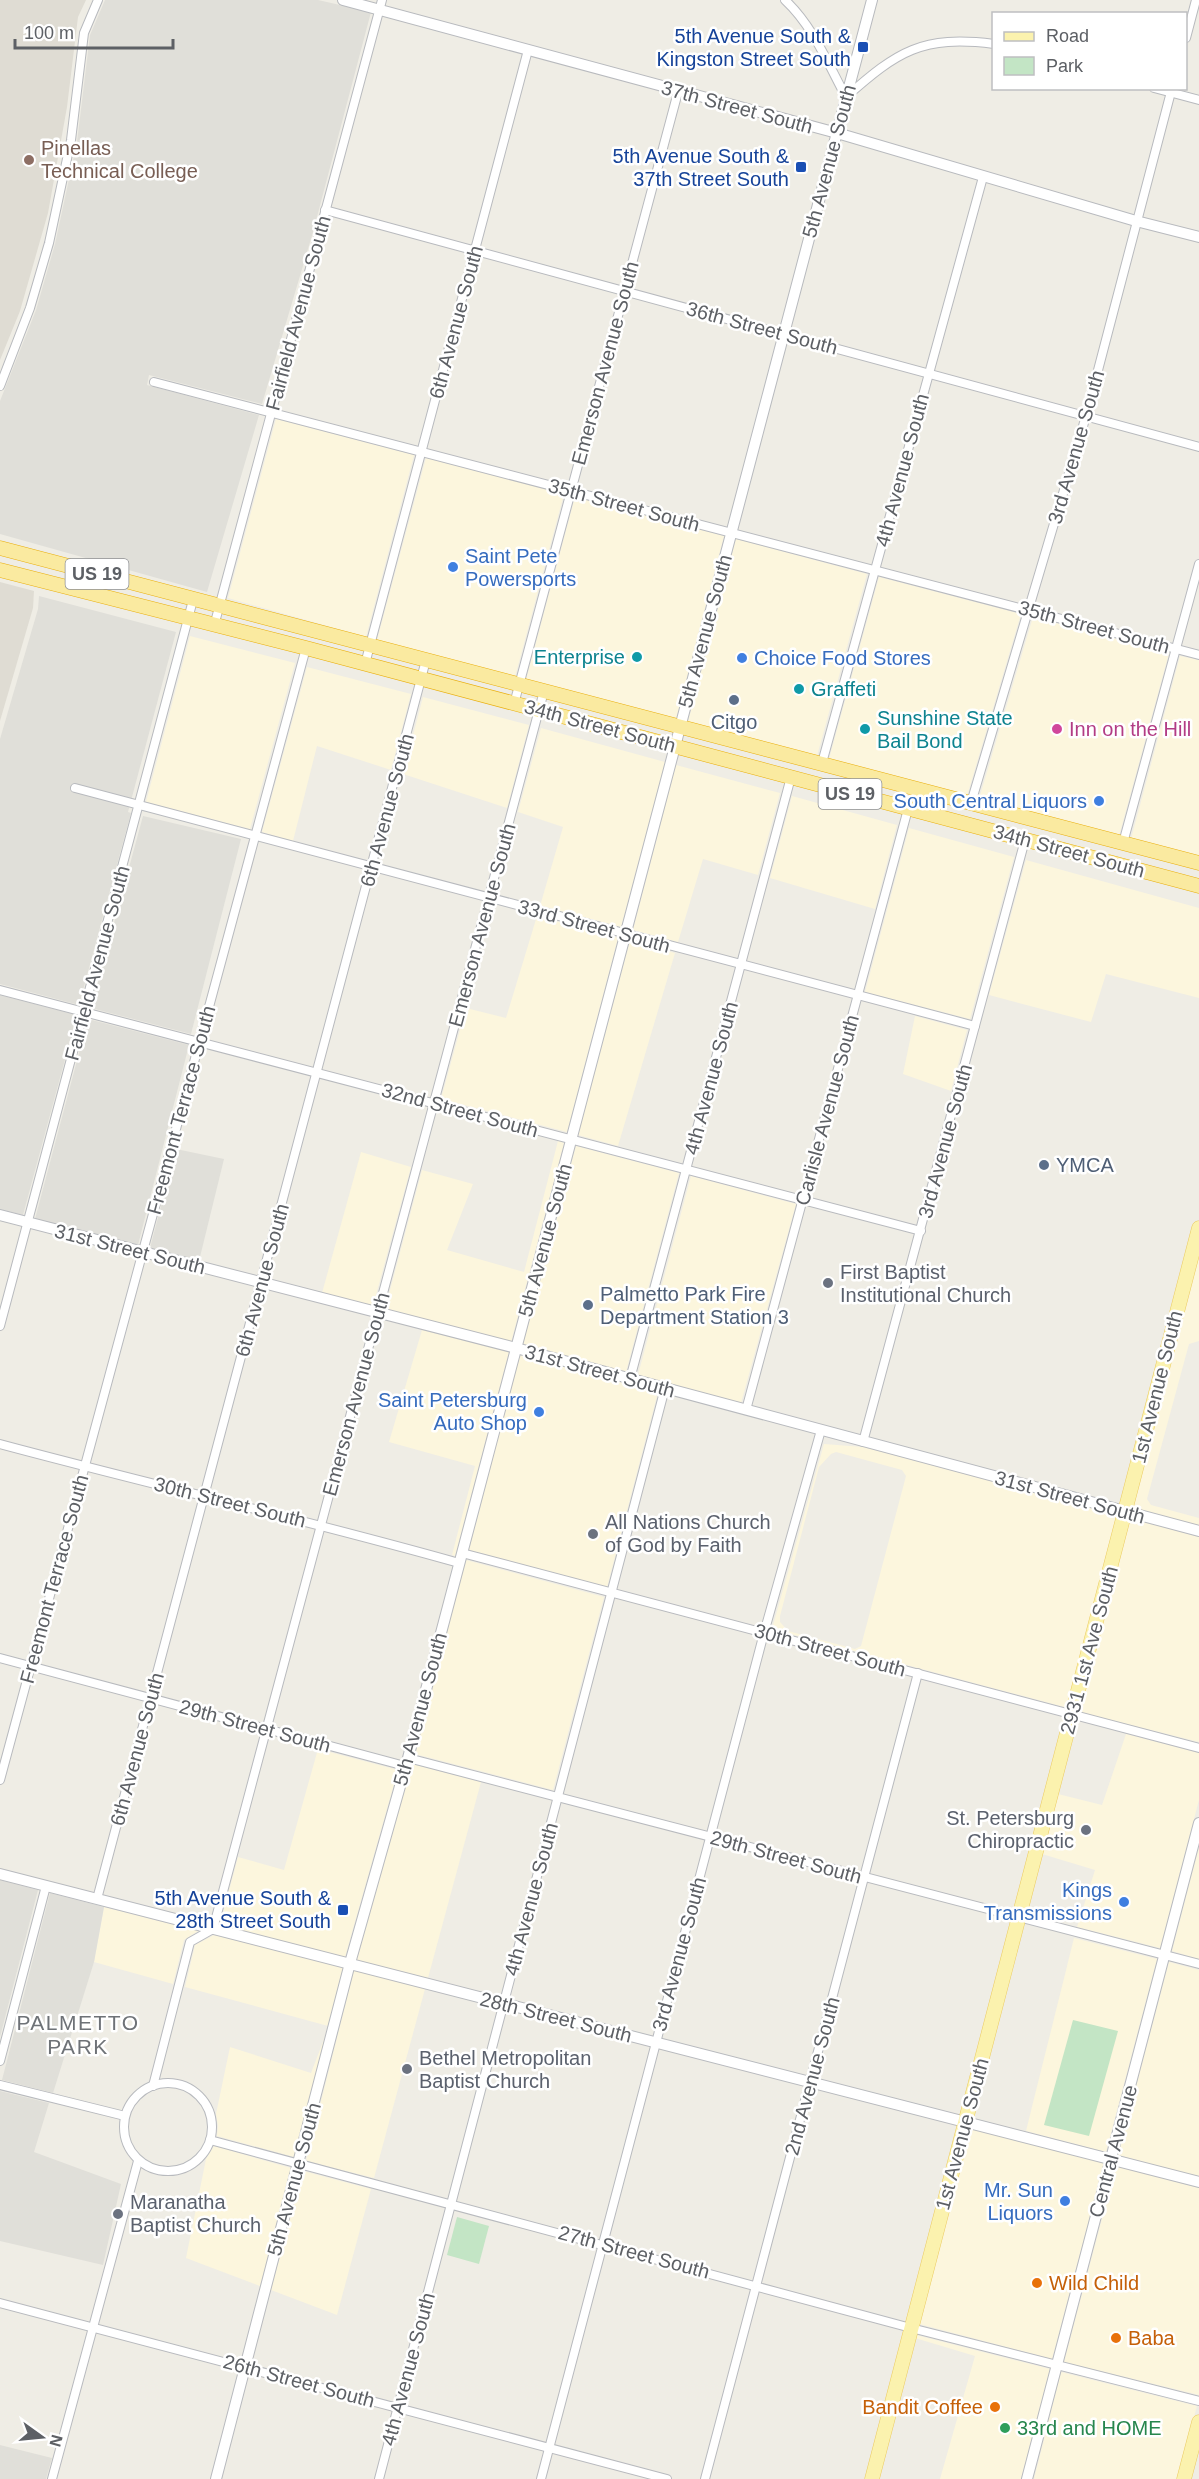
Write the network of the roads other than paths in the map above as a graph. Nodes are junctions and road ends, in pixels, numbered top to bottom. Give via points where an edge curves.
1 (98, 0) edge
2 (343, 0) edge
3 (785, 0) edge
4 (872, 0) edge
5 (1196, 0) edge
6 (380, 4) edge
7 (1187, 31) edge
8 (992, 44) edge
9 (528, 50) junction
10 (1171, 91) edge
11 (678, 92) junction
12 (846, 97) junction
13 (1199, 100) edge
14 (837, 134) junction
15 (983, 177) junction
16 (325, 210) junction
17 (1136, 221) junction
18 (1199, 237) edge
19 (475, 251) junction
20 (624, 291) junction
21 (784, 334) junction
22 (929, 373) junction
23 (154, 382) dead end
24 (0, 386) edge
25 (271, 412) junction
26 (1086, 416) junction
27 (1199, 447) edge
28 (421, 452) junction
29 (571, 491) junction
30 (731, 532) junction
31 (0, 548) edge
32 (1199, 564) edge
33 (0, 570) edge
34 (875, 570) junction
35 (193, 600) junction
36 (219, 607) junction
37 (1028, 610) junction
38 (188, 619) junction
39 (214, 626) junction
40 (370, 645) junction
41 (306, 648) junction
42 (1176, 649) junction
43 (1199, 655) edge
44 (426, 660) junction
45 (365, 664) junction
46 (422, 679) junction
47 (519, 684) junction
48 (544, 691) junction
49 (514, 704) junction
50 (539, 710) junction
51 (680, 726) junction
52 (675, 746) junction
53 (822, 763) junction
54 (791, 777) junction
55 (75, 788) dead end
56 (884, 802) junction
57 (971, 802) junction
58 (139, 806) junction
59 (908, 809) junction
60 (255, 836) junction
61 (1025, 840) junction
62 (1117, 841) junction
63 (1199, 863) edge
64 (371, 867) junction
65 (1151, 873) junction
66 (1199, 877) edge
67 (1199, 886) edge
68 (489, 898) junction
69 (625, 934) junction
70 (741, 964) junction
71 (0, 990) edge
72 (858, 995) junction
73 (84, 1012) junction
74 (975, 1026) junction
75 (199, 1042) junction
76 (317, 1072) junction
77 (434, 1103) junction
78 (571, 1139) junction
79 (686, 1169) junction
80 (803, 1200) junction
81 (0, 1215) edge
82 (28, 1222) junction
83 (1199, 1228) edge
84 (921, 1231) junction
85 (142, 1252) junction
86 (261, 1282) junction
87 (378, 1313) junction
88 (0, 1326) edge
89 (516, 1348) junction
90 (630, 1379) junction
91 (665, 1388) junction
92 (746, 1410) junction
93 (821, 1430) junction
94 (863, 1442) junction
95 (0, 1444) edge
96 (85, 1466) junction
97 (204, 1497) junction
98 (1125, 1511) junction
99 (321, 1525) junction
100 (1199, 1531) edge
101 (460, 1558) junction
102 (611, 1593) junction
103 (764, 1633) junction
104 (0, 1659) edge
105 (30, 1667) junction
106 (918, 1673) junction
107 (151, 1699) junction
108 (1072, 1715) junction
109 (266, 1729) junction
110 (1199, 1748) edge
111 (407, 1762) junction
112 (0, 1780) edge
113 (1053, 1788) joint
114 (558, 1797) junction
115 (1199, 1823) edge
116 (711, 1837) junction
117 (0, 1874) edge
118 (865, 1877) junction
119 (46, 1886) junction
120 (97, 1899) junction
121 (1019, 1918) junction
122 (213, 1929) junction
123 (1164, 1955) junction
124 (350, 1963) junction
125 (1199, 1964) edge
126 (504, 2003) junction
127 (655, 2042) junction
128 (0, 2061) edge
129 (811, 2082) junction
130 (0, 2085) edge
131 (153, 2086) junction
132 (125, 2116) junction
133 (966, 2121) junction
134 (210, 2140) junction
135 (1111, 2159) junction
136 (138, 2161) junction
137 (299, 2164) junction
138 (1199, 2182) edge
139 (451, 2204) junction
140 (603, 2244) junction
141 (756, 2284) junction
142 (0, 2303) edge
143 (92, 2327) junction
144 (911, 2328) junction
145 (1057, 2366) junction
146 (244, 2367) junction
147 (1199, 2401) edge
148 (398, 2408) junction
149 (1199, 2422) edge
150 (549, 2448) junction
151 (52, 2479) edge
152 (216, 2479) edge
153 (379, 2479) edge
154 (541, 2479) edge
155 (667, 2479) edge
156 (705, 2479) edge
157 (872, 2479) edge
158 (1027, 2479) edge
159 (1184, 2479) edge

1 - 24 street via 84,33 71,140 49,243 30,308
2 - 6 street, 37th Street South
3 - 12 street via 814,36
4 - 12 street, 5th Avenue South
5 - 7 street
6 - 9 street, 37th Street South
6 - 16 street, Fairfield Avenue South
8 - 12 street via 935,42 906,52 883,64
9 - 11 street, 37th Street South
9 - 19 street, 6th Avenue South
10 - 13 street
10 - 17 street, 3rd Avenue South
11 - 14 street, 37th Street South
11 - 20 street, Emerson Avenue South
12 - 14 street, 5th Avenue South
14 - 15 street, 37th Street South
14 - 21 street, 5th Avenue South
15 - 17 street, 37th Street South
15 - 22 street, 4th Avenue South
16 - 19 street, 36th Street South
16 - 25 street, Fairfield Avenue South
17 - 18 street, 37th Street South
17 - 26 street, 3rd Avenue South
19 - 20 street, 36th Street South
19 - 28 street, 6th Avenue South
20 - 21 street, 36th Street South
20 - 29 street, Emerson Avenue South
21 - 22 street, 36th Street South
21 - 30 street, 5th Avenue South
22 - 26 street, 36th Street South
22 - 34 street, 4th Avenue South
23 - 25 street, 35th Street South
25 - 28 street, 35th Street South
25 - 36 street, Fairfield Avenue South
26 - 27 street, 36th Street South
26 - 37 street, 3rd Avenue South
28 - 29 street, 35th Street South
28 - 40 street, 6th Avenue South
29 - 30 street, 35th Street South
29 - 47 street, Emerson Avenue South
30 - 34 street, 35th Street South
30 - 51 street, 5th Avenue South
31 - 35 highway, 34th Street South / US 19
32 - 42 street
33 - 38 highway, 34th Street South / US 19
34 - 37 street, 35th Street South
34 - 53 street, 4th Avenue South
35 - 36 highway, 34th Street South / US 19
35 - 38 street, Fairfield Avenue South
36 - 39 street, Fairfield Avenue South
36 - 40 highway, 34th Street South / US 19
37 - 42 street, 35th Street South
37 - 57 street, 3rd Avenue South
38 - 39 highway, 34th Street South / US 19
38 - 58 street, Fairfield Avenue South
39 - 41 highway, 34th Street South / US 19
40 - 44 highway, 34th Street South / US 19
40 - 45 street, 6th Avenue South
41 - 45 highway, 34th Street South / US 19
41 - 60 street, Freemont Terrace South
42 - 43 street, 35th Street South
42 - 62 street
44 - 46 street, 6th Avenue South
44 - 47 highway, 34th Street South / US 19
45 - 46 highway, 34th Street South / US 19
46 - 49 highway, 34th Street South / US 19
46 - 64 street, 6th Avenue South
47 - 48 highway, 34th Street South / US 19
47 - 49 street, Emerson Avenue South
48 - 50 street, Emerson Avenue South
48 - 51 highway, 34th Street South / US 19
49 - 50 highway, 34th Street South / US 19
50 - 52 highway, 34th Street South / US 19
50 - 68 street, Emerson Avenue South
51 - 52 street, 5th Avenue South
51 - 53 highway, 34th Street South / US 19
52 - 54 highway, 34th Street South / US 19
52 - 69 street, 5th Avenue South
53 - 57 highway, 34th Street South / US 19
54 - 56 highway, 34th Street South / US 19
54 - 70 street, 4th Avenue South
55 - 58 street, 33rd Street South
56 - 57 highway via 898,798 952,812
56 - 59 highway, 34th Street South / US 19
57 - 62 highway, 34th Street South / US 19
58 - 60 street, 33rd Street South
58 - 73 street, Fairfield Avenue South
59 - 61 highway, 34th Street South / US 19
59 - 72 street, Carlisle Avenue South
60 - 64 street, 33rd Street South
60 - 75 street, Freemont Terrace South
61 - 62 highway via 1040,834 1101,851
61 - 65 highway, 34th Street South / US 19
61 - 74 street, 3rd Avenue South
62 - 63 highway, 34th Street South / US 19
64 - 68 street, 33rd Street South
64 - 76 street, 6th Avenue South
65 - 66 highway via 1159,866
65 - 67 highway, 34th Street South / US 19
68 - 69 street, 33rd Street South
68 - 77 street, Emerson Avenue South
69 - 70 street, 33rd Street South
69 - 78 street, 5th Avenue South
70 - 72 street, 33rd Street South
70 - 79 street, 4th Avenue South
71 - 73 street, 32nd Street South
72 - 74 street, 33rd Street South
72 - 80 street, Carlisle Avenue South
73 - 75 street, 32nd Street South
73 - 82 street, Fairfield Avenue South
74 - 84 street, 3rd Avenue South
75 - 76 street, 32nd Street South
75 - 85 street, Freemont Terrace South
76 - 77 street, 32nd Street South
76 - 86 street, 6th Avenue South
77 - 78 street, 32nd Street South
77 - 87 street, Emerson Avenue South
78 - 79 street, 32nd Street South
78 - 89 street, 5th Avenue South
79 - 80 street, 32nd Street South
79 - 90 street, 4th Avenue South
80 - 84 street, 32nd Street South
80 - 92 street, Carlisle Avenue South
81 - 82 street, 31st Street South
82 - 85 street, 31st Street South
82 - 88 street, Fairfield Avenue South
83 - 98 main road, 1st Avenue South
84 - 94 street, 3rd Avenue South
85 - 86 street, 31st Street South
85 - 96 street, Freemont Terrace South
86 - 87 street, 31st Street South
86 - 97 street, 6th Avenue South
87 - 89 street, 31st Street South
87 - 99 street, Emerson Avenue South
89 - 90 street, 31st Street South
89 - 101 street, 5th Avenue South
90 - 91 street, 31st Street South
91 - 92 street, 31st Street South
91 - 102 street, 4th Avenue South
92 - 93 street, 31st Street South
93 - 94 street, 31st Street South
93 - 103 street, 3rd Avenue South
94 - 98 street, 31st Street South
95 - 96 street, 30th Street South
96 - 97 street, 30th Street South
96 - 105 street, Freemont Terrace South
97 - 99 street, 30th Street South
97 - 107 street, 6th Avenue South
98 - 100 street, 31st Street South
98 - 108 main road, 2931 1st Ave South
99 - 101 street, 30th Street South
99 - 109 street, Emerson Avenue South
101 - 102 street, 30th Street South
101 - 111 street, 5th Avenue South
102 - 103 street, 30th Street South
102 - 114 street, 4th Avenue South
103 - 106 street, 30th Street South
103 - 116 street, 3rd Avenue South
104 - 105 street, 29th Street South
105 - 107 street, 29th Street South
105 - 112 street, Freemont Terrace South
106 - 108 street, 30th Street South
106 - 118 street, 2nd Avenue South
107 - 109 street, 29th Street South
107 - 120 street, 6th Avenue South
108 - 110 street, 30th Street South
108 - 113 main road, 2931 1st Ave South
109 - 111 street, 29th Street South
109 - 122 street, Emerson Avenue South
111 - 114 street, 29th Street South
111 - 124 street, 5th Avenue South
113 - 121 main road, 1st Avenue South
114 - 116 street, 29th Street South
114 - 126 street, 4th Avenue South
115 - 123 street, Central Avenue
116 - 118 street, 29th Street South
116 - 127 street, 3rd Avenue South
117 - 119 street, 28th Street South
118 - 121 street, 29th Street South
118 - 129 street, 2nd Avenue South
119 - 120 street, 28th Street South
119 - 128 street
120 - 122 street, 28th Street South
121 - 123 street, 29th Street South
121 - 133 main road, 1st Avenue South
122 - 124 street, 28th Street South
122 - 131 street via 190,1942
123 - 125 street, 29th Street South
123 - 135 street, Central Avenue
124 - 126 street, 28th Street South
124 - 137 street, 5th Avenue South
126 - 127 street, 28th Street South
126 - 139 street, 4th Avenue South
127 - 129 street, 28th Street South
127 - 140 street, 3rd Avenue South
129 - 133 street, 28th Street South
129 - 141 street, 2nd Avenue South
130 - 132 street
131 - 132 street via 137,2095
131 - 134 street via 174,2083 200,2097 209,2110
132 - 136 street via 125,2140
133 - 135 street, 28th Street South
133 - 144 main road, 1st Avenue South
134 - 136 street via 193,2164 180,2170 165,2172
134 - 137 street, 27th Street South
135 - 138 street, 28th Street South
135 - 145 street, Central Avenue
136 - 143 street
137 - 139 street, 27th Street South
137 - 146 street, 5th Avenue South
139 - 140 street, 27th Street South
139 - 148 street, 4th Avenue South
140 - 141 street, 27th Street South
140 - 150 street, 3rd Avenue South
141 - 144 street, 27th Street South
141 - 156 street, 2nd Avenue South
142 - 143 street, 26th Street South
143 - 146 street, 26th Street South
143 - 151 street
144 - 145 street, 27th Street South
144 - 157 main road, 1st Avenue South
145 - 147 street, 27th Street South
145 - 158 street, Central Avenue
146 - 148 street, 26th Street South
146 - 152 street, 5th Avenue South
148 - 150 street, 26th Street South
148 - 153 street, 4th Avenue South
149 - 159 main road
150 - 154 street, 3rd Avenue South
150 - 155 street, 26th Street South

